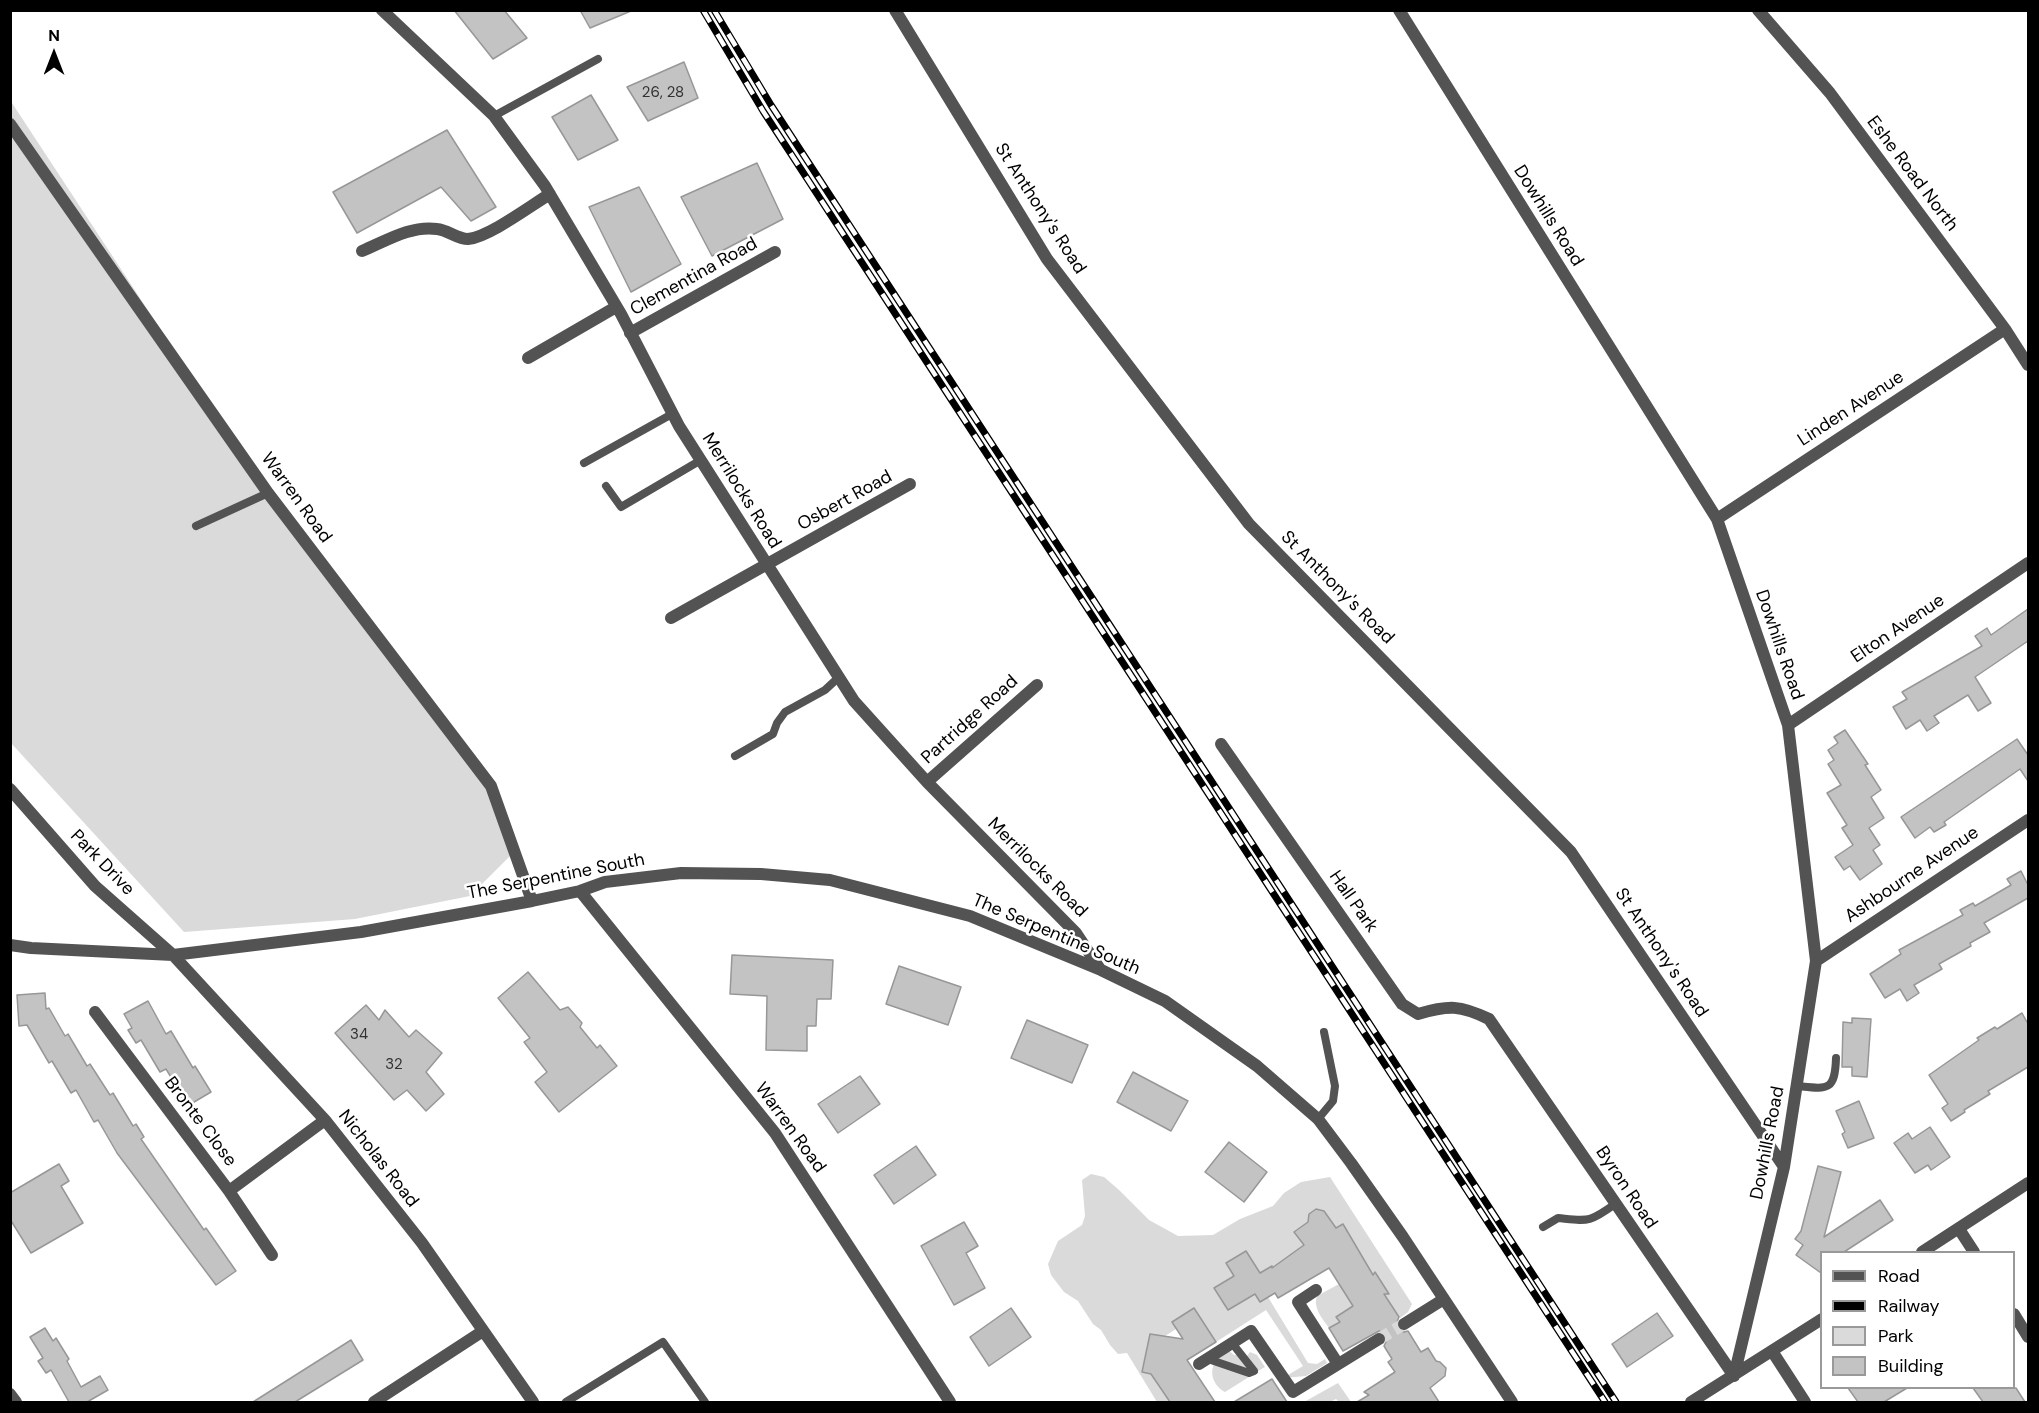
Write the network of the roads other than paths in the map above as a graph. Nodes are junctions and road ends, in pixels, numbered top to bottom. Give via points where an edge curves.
1 (382, 10) edge
2 (895, 10) edge
3 (1399, 10) edge
4 (1758, 10) edge
5 (598, 59) dead end
6 (494, 116) junction
7 (10, 124) edge
8 (550, 194) junction
9 (362, 251) dead end
10 (775, 252) dead end
11 (616, 307) junction
12 (2005, 329) junction
13 (630, 333) junction
14 (528, 358) dead end
15 (2028, 365) edge
16 (672, 414) junction
17 (700, 460) junction
18 (584, 463) dead end
19 (910, 484) dead end
20 (606, 486) dead end
21 (268, 493) junction
22 (1717, 519) junction
23 (196, 526) dead end
24 (2028, 563) edge
25 (767, 565) junction
26 (671, 618) dead end
27 (839, 677) junction
28 (1037, 685) dead end
29 (1788, 725) junction
30 (1221, 744) dead end
31 (735, 756) dead end
32 (927, 782) junction
33 (10, 789) edge
34 (2028, 820) edge
35 (580, 891) junction
36 (532, 901) junction
37 (10, 945) edge
38 (173, 956) junction
39 (1816, 961) junction
40 (1101, 969) junction
41 (95, 1012) dead end
42 (1489, 1019) joint
43 (1324, 1032) dead end
44 (1836, 1058) dead end
45 (1797, 1086) junction
46 (1318, 1119) junction
47 (325, 1120) junction
48 (1784, 1167) junction
49 (2028, 1183) edge
50 (229, 1191) junction
51 (1615, 1204) junction
52 (1543, 1227) dead end
53 (1959, 1229) junction
54 (1925, 1251) edge
55 (1973, 1251) edge
56 (272, 1255) dead end
57 (1316, 1290) dead end
58 (1444, 1299) junction
59 (2015, 1317) edge
60 (1820, 1320) edge
61 (1404, 1324) tunnel mouth
62 (483, 1331) junction
63 (2028, 1337) edge
64 (1379, 1339) tunnel mouth
65 (1232, 1343) junction
66 (1772, 1351) junction
67 (1204, 1361) joint
68 (1338, 1364) junction
69 (1734, 1376) junction
70 (10, 1394) edge
71 (16, 1402) edge
72 (374, 1402) edge
73 (533, 1402) edge
74 (566, 1402) edge
75 (705, 1402) edge
76 (950, 1402) edge
77 (1512, 1402) edge
78 (1691, 1402) edge
79 (1805, 1402) edge

1 - 6 street, Merrilocks Road
2 - 48 street, St Anthony's Road via 1047,259 1249,524 1571,852
3 - 22 street, Dowhills Road
4 - 12 street, Eshe Road North via 1830,93
5 - 6 lane
6 - 8 street, Merrilocks Road
7 - 21 street, Warren Road
8 - 9 street via 482,236 466,239 440,229 414,229
8 - 11 street, Merrilocks Road
10 - 13 street, Clementina Road
11 - 13 street, Merrilocks Road
11 - 14 street
12 - 15 street, Eshe Road North
12 - 22 street, Linden Avenue
13 - 16 street, Merrilocks Road
16 - 17 street, Merrilocks Road
16 - 18 lane
17 - 20 lane via 621,507
17 - 25 street, Merrilocks Road
19 - 25 street, Osbert Road
21 - 23 lane
21 - 36 street, Warren Road via 492,786
22 - 29 street, Dowhills Road
24 - 29 street, Elton Avenue
25 - 26 street, Osbert Road
25 - 27 street, Merrilocks Road
27 - 31 lane via 825,690 785,712 773,734
27 - 32 street, Merrilocks Road via 854,701
28 - 32 street, Partridge Road
29 - 39 street, Dowhills Road
30 - 42 street, Hall Park via 1402,1004 1418,1014 1442,1007 1468,1009
32 - 40 street, Merrilocks Road via 1076,933
33 - 38 street, Park Drive via 95,886
34 - 39 street, Ashbourne Avenue
35 - 36 street, The Serpentine South
35 - 40 street, The Serpentine South via 605,882 681,873 830,880 970,916
35 - 76 street, Warren Road via 775,1133
36 - 38 street, The Serpentine South via 361,932
37 - 38 street, The Serpentine South
38 - 47 street, Nicholas Road
39 - 45 street, Dowhills Road
40 - 46 street, The Serpentine South via 1174,1008 1257,1066
41 - 50 street, Bronte Close
42 - 51 street, Byron Road
43 - 46 lane via 1335,1086 1332,1101
44 - 45 lane via 1835,1077 1830,1084 1821,1088
45 - 48 street, Dowhills Road
46 - 58 street, The Serpentine South
47 - 50 street
47 - 62 street, Nicholas Road via 422,1243
48 - 69 street, Dowhills Road
49 - 53 street
50 - 56 street, Bronte Close
51 - 52 lane via 1590,1219 1558,1218
51 - 69 street, Byron Road
53 - 54 street
53 - 55 street
57 - 68 street via 1298,1302
58 - 61 street
58 - 77 street, The Serpentine South
59 - 63 street
60 - 66 street
62 - 72 street
62 - 73 street, Nicholas Road
64 - 68 street
65 - 67 street
65 - 67 lane via 1254,1371
65 - 68 street via 1251,1331 1293,1392
66 - 69 street
66 - 79 street
69 - 78 street
70 - 71 street
74 - 75 lane via 663,1342

